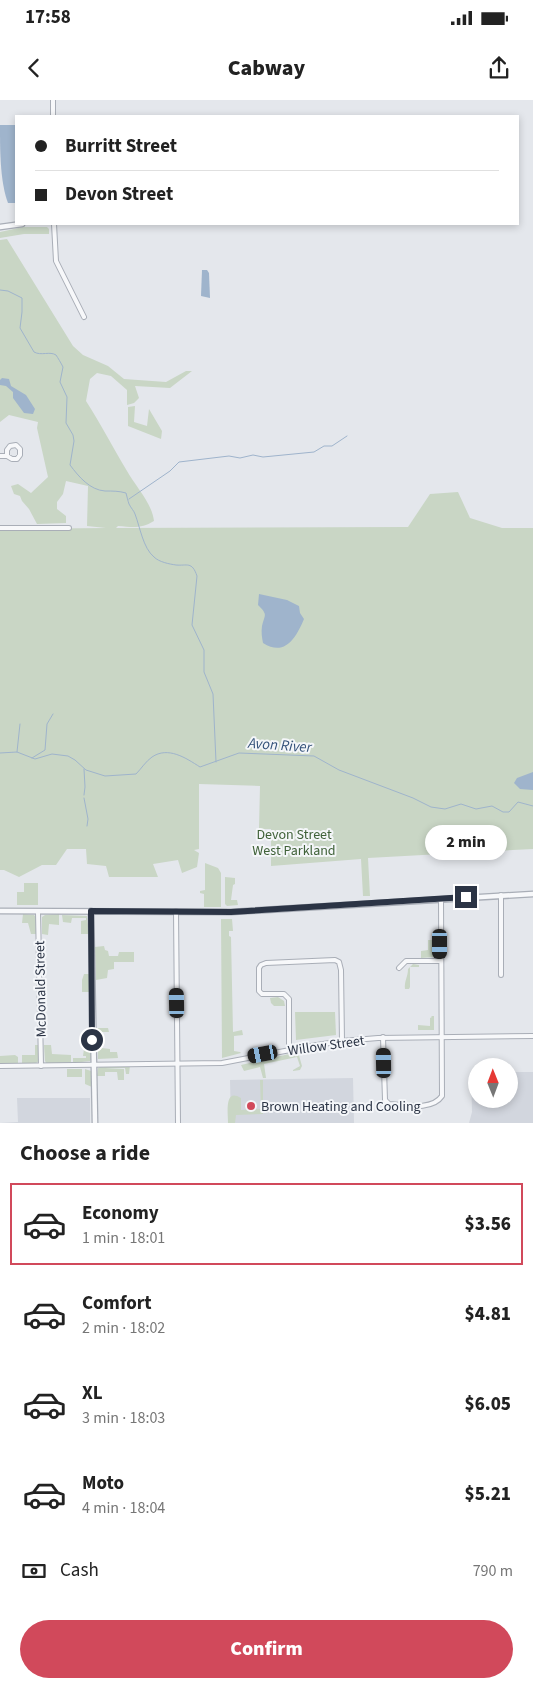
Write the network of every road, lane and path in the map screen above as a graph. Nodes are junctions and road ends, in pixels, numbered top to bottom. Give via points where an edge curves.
1 (53, 100) edge
2 (53, 115) edge
3 (15, 225) edge
4 (54, 225) edge
5 (0, 227) edge
6 (84, 317) dead end
7 (0, 456) edge
8 (8, 456) dead end
9 (0, 528) edge
10 (69, 528) dead end
11 (533, 894) edge
12 (501, 895) junction
13 (440, 899) junction
14 (91, 911) junction
15 (176, 911) junction
16 (0, 912) edge
17 (38, 912) junction
18 (440, 961) junction
19 (399, 968) dead end
20 (501, 975) dead end
21 (441, 1036) junction
22 (533, 1036) edge
23 (383, 1037) junction
24 (342, 1041) junction
25 (289, 1049) junction
26 (178, 1062) junction
27 (92, 1064) junction
28 (0, 1066) edge
29 (41, 1066) junction
30 (95, 1123) edge
31 (178, 1123) edge

1 - 2 street
3 - 5 street
4 - 6 street via 56,261
7 - 8 street
9 - 10 street
11 - 12 street
12 - 13 street
12 - 20 street
13 - 15 street via 231,912
13 - 18 street
14 - 15 street
14 - 17 street
14 - 27 street
15 - 26 street
16 - 17 street
17 - 29 street, McDonald Street
18 - 19 street via 406,961
18 - 21 street
21 - 22 street, Willow Street
21 - 23 street, Willow Street
21 - 23 street via 442,1096 431,1105 409,1106 389,1104 385,1100
23 - 24 street, Willow Street
24 - 25 street, Willow Street
24 - 25 street via 339,962 266,963 259,968 259,991 284,994 289,999
25 - 26 street, Willow Street via 222,1062
26 - 27 street, Willow Street
26 - 31 street
27 - 29 street, Willow Street
27 - 30 street
28 - 29 street, Willow Street

